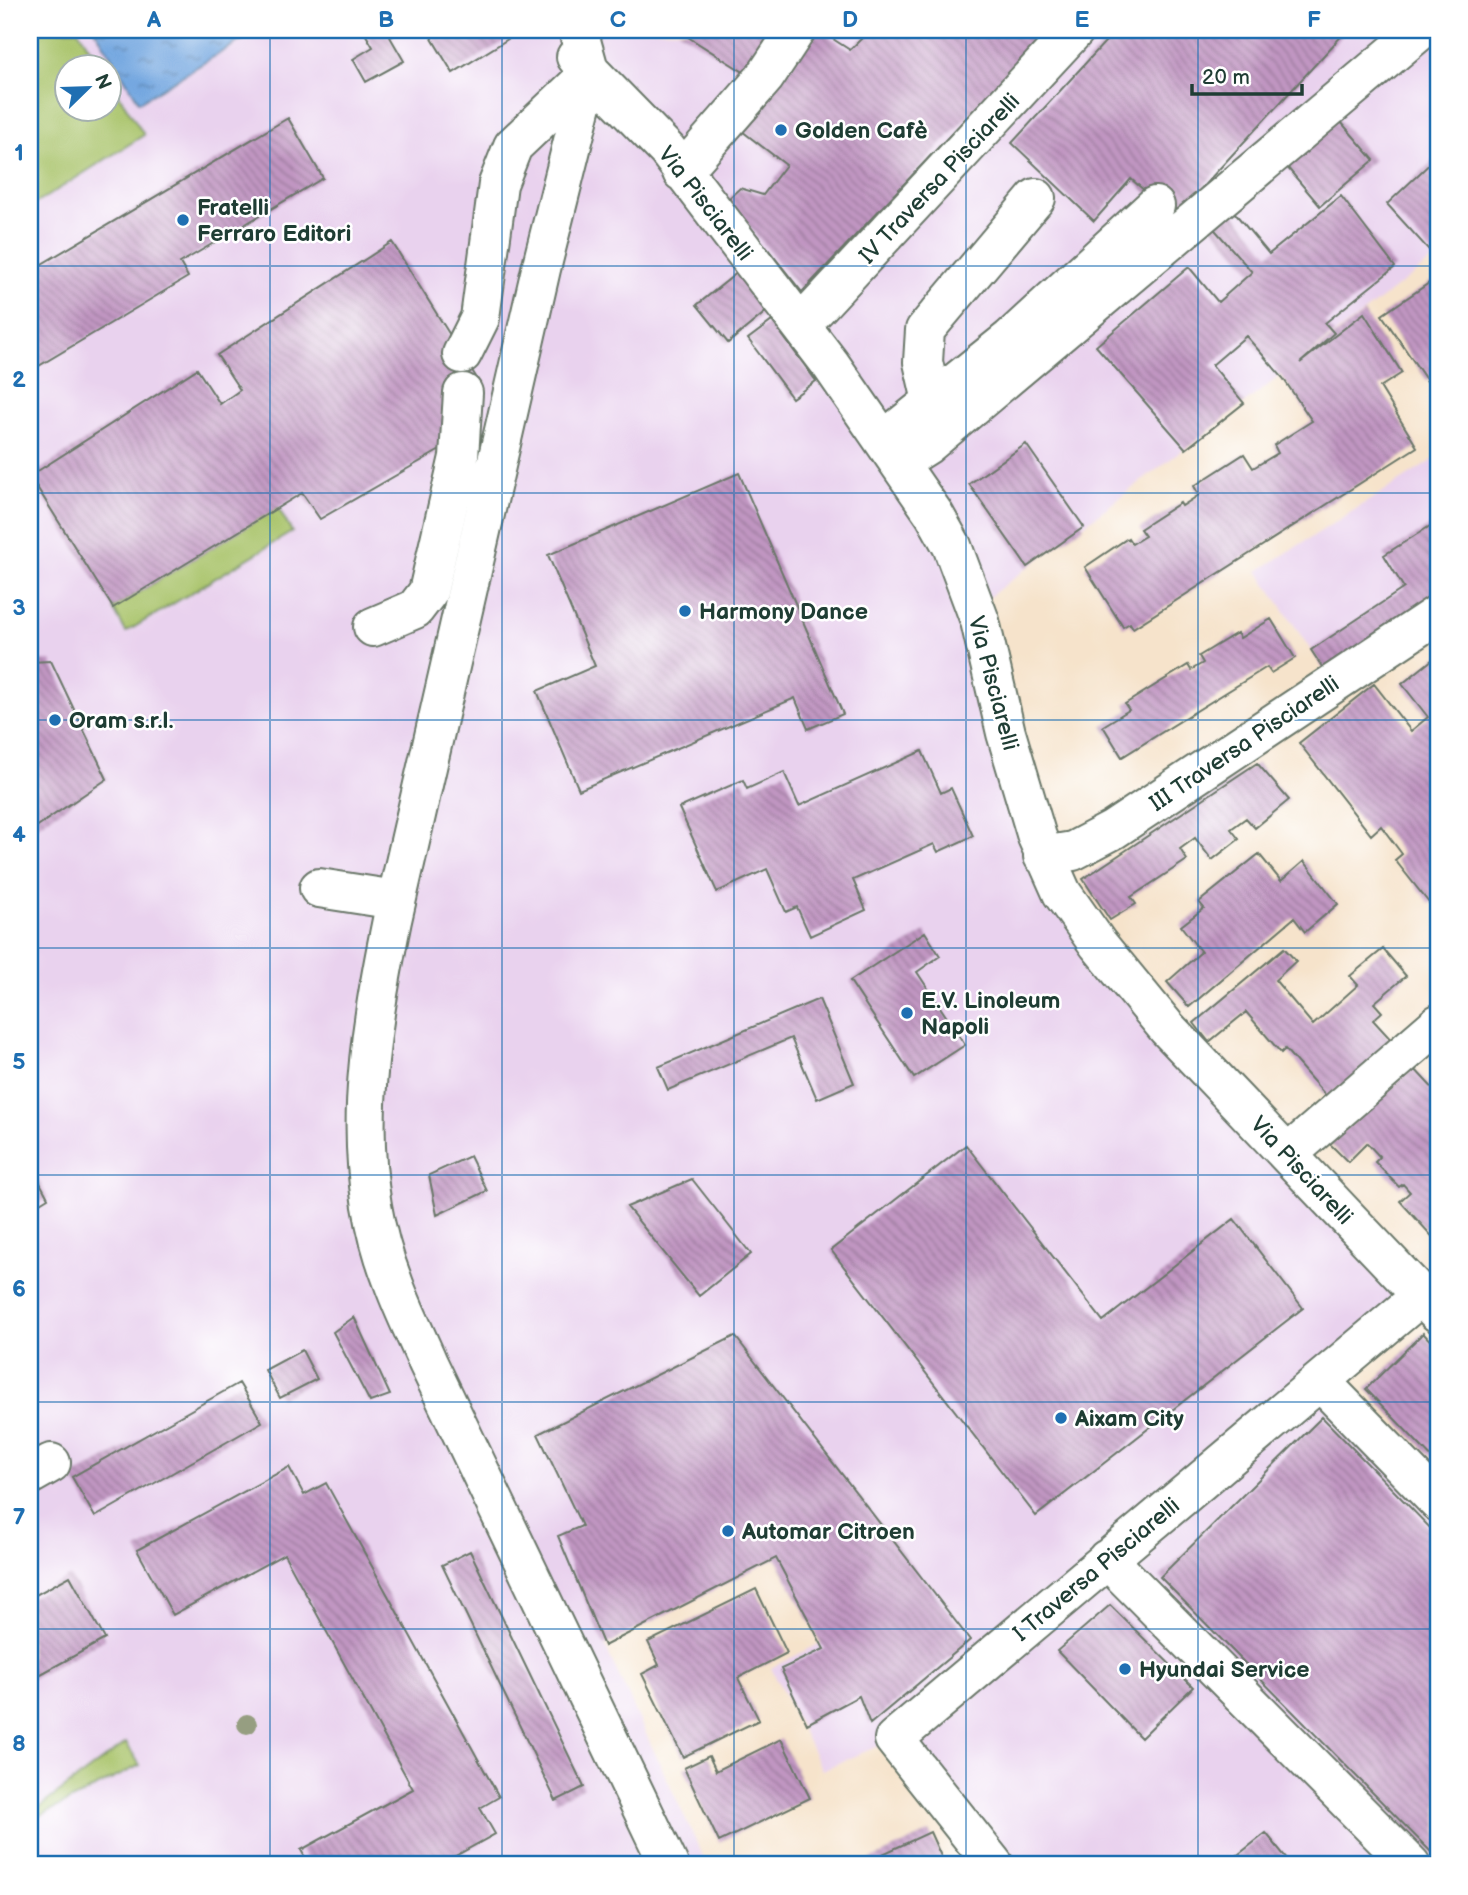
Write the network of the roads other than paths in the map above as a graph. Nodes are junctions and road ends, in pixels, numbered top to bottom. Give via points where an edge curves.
1 (559, 30) edge
2 (578, 30) edge
3 (796, 30) edge
4 (1075, 30) edge
5 (1420, 30) edge
6 (590, 73) junction
7 (682, 172) junction
8 (1036, 198) dead end
9 (1155, 206) dead end
10 (801, 325) junction
11 (462, 354) dead end
12 (463, 393) dead end
13 (932, 401) junction
14 (892, 451) junction
15 (1438, 614) edge
16 (373, 627) dead end
17 (1043, 856) junction
18 (319, 888) dead end
19 (397, 900) junction
20 (1438, 1024) edge
21 (1288, 1154) junction
22 (1430, 1305) edge
23 (1320, 1381) junction
24 (1438, 1502) edge
25 (1107, 1559) junction
26 (669, 1865) edge
27 (994, 1865) edge
28 (1411, 1865) edge

1 - 6 street via 565,46
2 - 6 street, Via Pisciarelli
3 - 7 street via 765,77
4 - 10 street, IV Traversa Pisciarelli
5 - 14 street via 927,445
6 - 7 street, Via Pisciarelli via 667,150
6 - 11 street via 513,146 498,184 480,318
6 - 19 street
7 - 10 street, Via Pisciarelli
8 - 13 street via 925,330 923,362
9 - 13 street via 1010,339
10 - 14 street, Via Pisciarelli
12 - 16 street via 459,457 428,592 415,609
13 - 14 street
14 - 17 street, Via Pisciarelli via 952,546 968,588
15 - 17 street, III Traversa Pisciarelli via 1113,830 1073,851
17 - 21 street, Via Pisciarelli via 1062,893 1137,992
18 - 19 street
19 - 26 street via 374,1008 366,1082 369,1186 391,1278
20 - 21 street
21 - 22 street, Via Pisciarelli
22 - 23 street, I Traversa Pisciarelli
23 - 24 street
23 - 25 street, I Traversa Pisciarelli
25 - 27 street, I Traversa Pisciarelli via 894,1738
25 - 28 street

